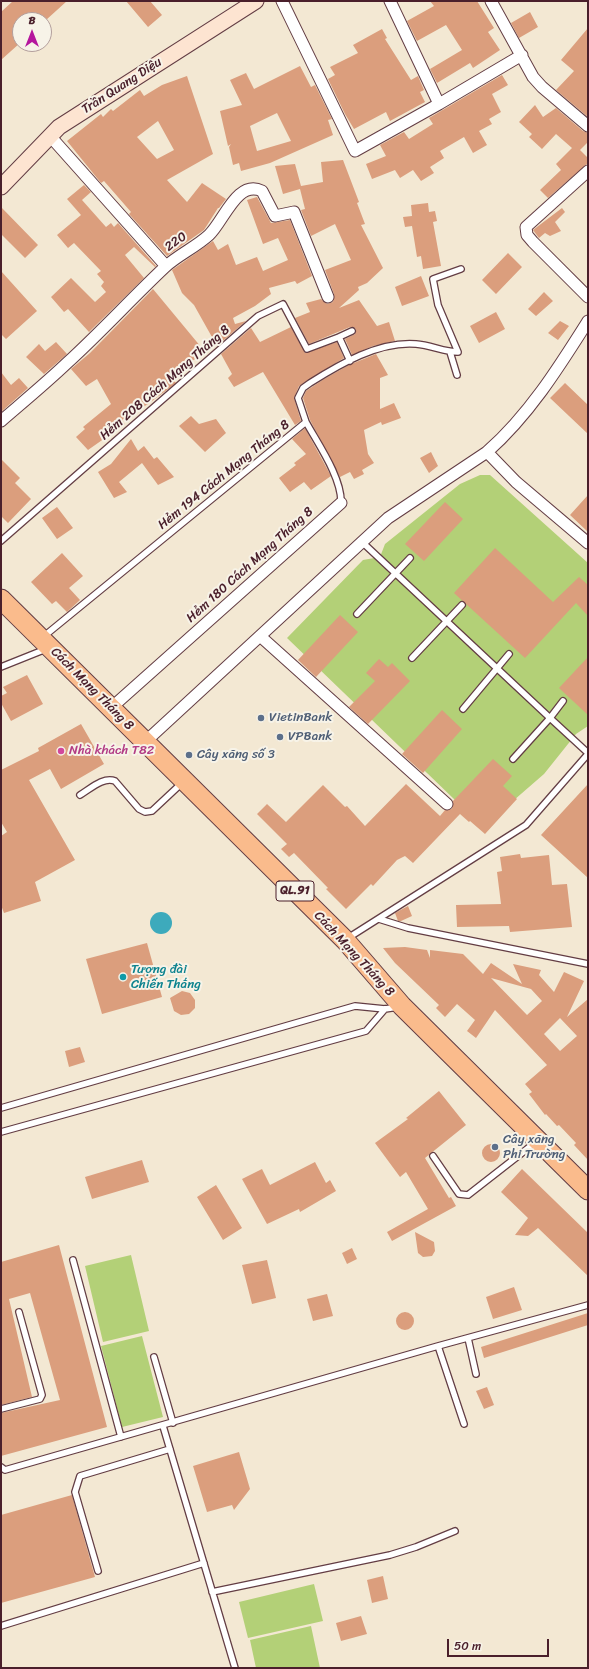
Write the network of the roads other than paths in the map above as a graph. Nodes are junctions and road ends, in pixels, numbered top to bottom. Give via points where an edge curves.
1 (256, 1) edge
2 (282, 1) edge
3 (390, 1) edge
4 (490, 1) edge
5 (522, 55) junction
6 (439, 104) junction
7 (588, 126) edge
8 (50, 136) junction
9 (588, 171) edge
10 (1, 187) edge
11 (166, 266) junction
12 (461, 269) dead end
13 (328, 297) dead end
14 (588, 297) edge
15 (588, 320) edge
16 (352, 331) dead end
17 (339, 337) junction
18 (450, 352) junction
19 (350, 361) junction
20 (457, 375) dead end
21 (1, 421) edge
22 (306, 422) junction
23 (487, 452) junction
24 (341, 503) joint
25 (1, 541) edge
26 (362, 542) junction
27 (588, 543) edge
28 (410, 558) dead end
29 (396, 574) junction
30 (1, 599) edge
31 (462, 605) dead end
32 (357, 614) dead end
33 (447, 621) junction
34 (260, 636) junction
35 (45, 643) junction
36 (508, 654) dead end
37 (412, 658) dead end
38 (1, 667) edge
39 (497, 669) junction
40 (563, 702) dead end
41 (111, 708) junction
42 (463, 709) dead end
43 (550, 718) junction
44 (145, 742) junction
45 (588, 753) edge
46 (513, 758) dead end
47 (184, 781) junction
48 (80, 794) dead end
49 (447, 804) dead end
50 (379, 919) junction
51 (345, 940) junction
52 (588, 964) edge
53 (393, 1008) junction
54 (1, 1108) edge
55 (1, 1132) edge
56 (538, 1140) junction
57 (433, 1156) dead end
58 (587, 1187) edge
59 (73, 1260) dead end
60 (588, 1305) edge
61 (18, 1312) dead end
62 (468, 1338) junction
63 (438, 1346) junction
64 (154, 1357) dead end
65 (476, 1374) dead end
66 (1, 1409) edge
67 (173, 1423) junction
68 (464, 1424) dead end
69 (163, 1426) junction
70 (121, 1437) junction
71 (170, 1449) junction
72 (1, 1467) edge
73 (455, 1531) dead end
74 (204, 1563) junction
75 (98, 1571) dead end
76 (212, 1592) junction
77 (1, 1626) edge
78 (235, 1668) edge

1 - 8 street, Trần Quang Diệu via 59,127
2 - 6 street via 354,151
3 - 6 street
4 - 5 street
5 - 6 street
5 - 7 street via 526,66 542,87
8 - 10 street, Trần Quang Diệu
8 - 11 street
9 - 14 street via 526,227 527,235 533,242
11 - 13 street, 220 via 208,236 218,226 240,192 255,188 264,193 275,216 294,212
11 - 21 street, 220 via 67,363
12 - 18 lane via 433,279 438,305 458,352
15 - 23 street via 552,378 507,434
16 - 17 lane
17 - 19 lane
17 - 25 lane, Hẻm 208 Cách Mạng Tháng 8 via 307,349 283,304 258,316
18 - 19 lane, Hẻm 194 Cách Mạng Tháng 8 via 415,344 389,346
18 - 20 lane
19 - 22 lane, Hẻm 194 Cách Mạng Tháng 8 via 315,380 299,393 298,398
22 - 24 lane, Hẻm 180 Cách Mạng Tháng 8 via 334,476 340,491
22 - 35 lane, Hẻm 194 Cách Mạng Tháng 8
23 - 26 street via 388,518
23 - 27 street via 516,482
24 - 41 street, Hẻm 180 Cách Mạng Tháng 8
26 - 29 lane
26 - 34 street
28 - 29 lane
29 - 32 lane
29 - 33 lane
30 - 35 highway, Cách Mạng Tháng 8 / QL.91
31 - 33 lane
33 - 37 lane
33 - 39 lane
34 - 44 street
34 - 49 street
35 - 38 lane, Hẻm 194 Cách Mạng Tháng 8
35 - 41 highway, Cách Mạng Tháng 8 / QL.91
36 - 39 lane
39 - 42 lane
39 - 43 lane
40 - 43 lane
41 - 44 highway, Cách Mạng Tháng 8 / QL.91
43 - 45 lane
43 - 46 lane
44 - 47 highway, Cách Mạng Tháng 8 / QL.91
45 - 50 lane via 526,825
47 - 48 lane via 152,811 145,812 139,809 116,781 111,779 106,779
47 - 51 highway, Cách Mạng Tháng 8 / QL.91
50 - 51 lane
50 - 52 lane via 408,928
51 - 53 highway, Cách Mạng Tháng 8 / QL.91
53 - 54 lane via 355,1006
53 - 55 lane via 366,1030
53 - 56 highway, Cách Mạng Tháng 8 / QL.91
56 - 57 lane via 468,1195 459,1194
56 - 58 highway, Cách Mạng Tháng 8 / QL.91
59 - 70 lane
60 - 62 lane
61 - 66 lane via 42,1395 40,1399
62 - 63 lane
62 - 65 lane
63 - 67 lane
63 - 68 lane
64 - 67 lane
67 - 69 lane
69 - 70 lane
69 - 71 lane
70 - 72 lane via 6,1470
71 - 74 lane
71 - 75 lane via 80,1476 75,1492
73 - 76 lane via 390,1555
74 - 76 lane
74 - 77 lane
76 - 78 lane

